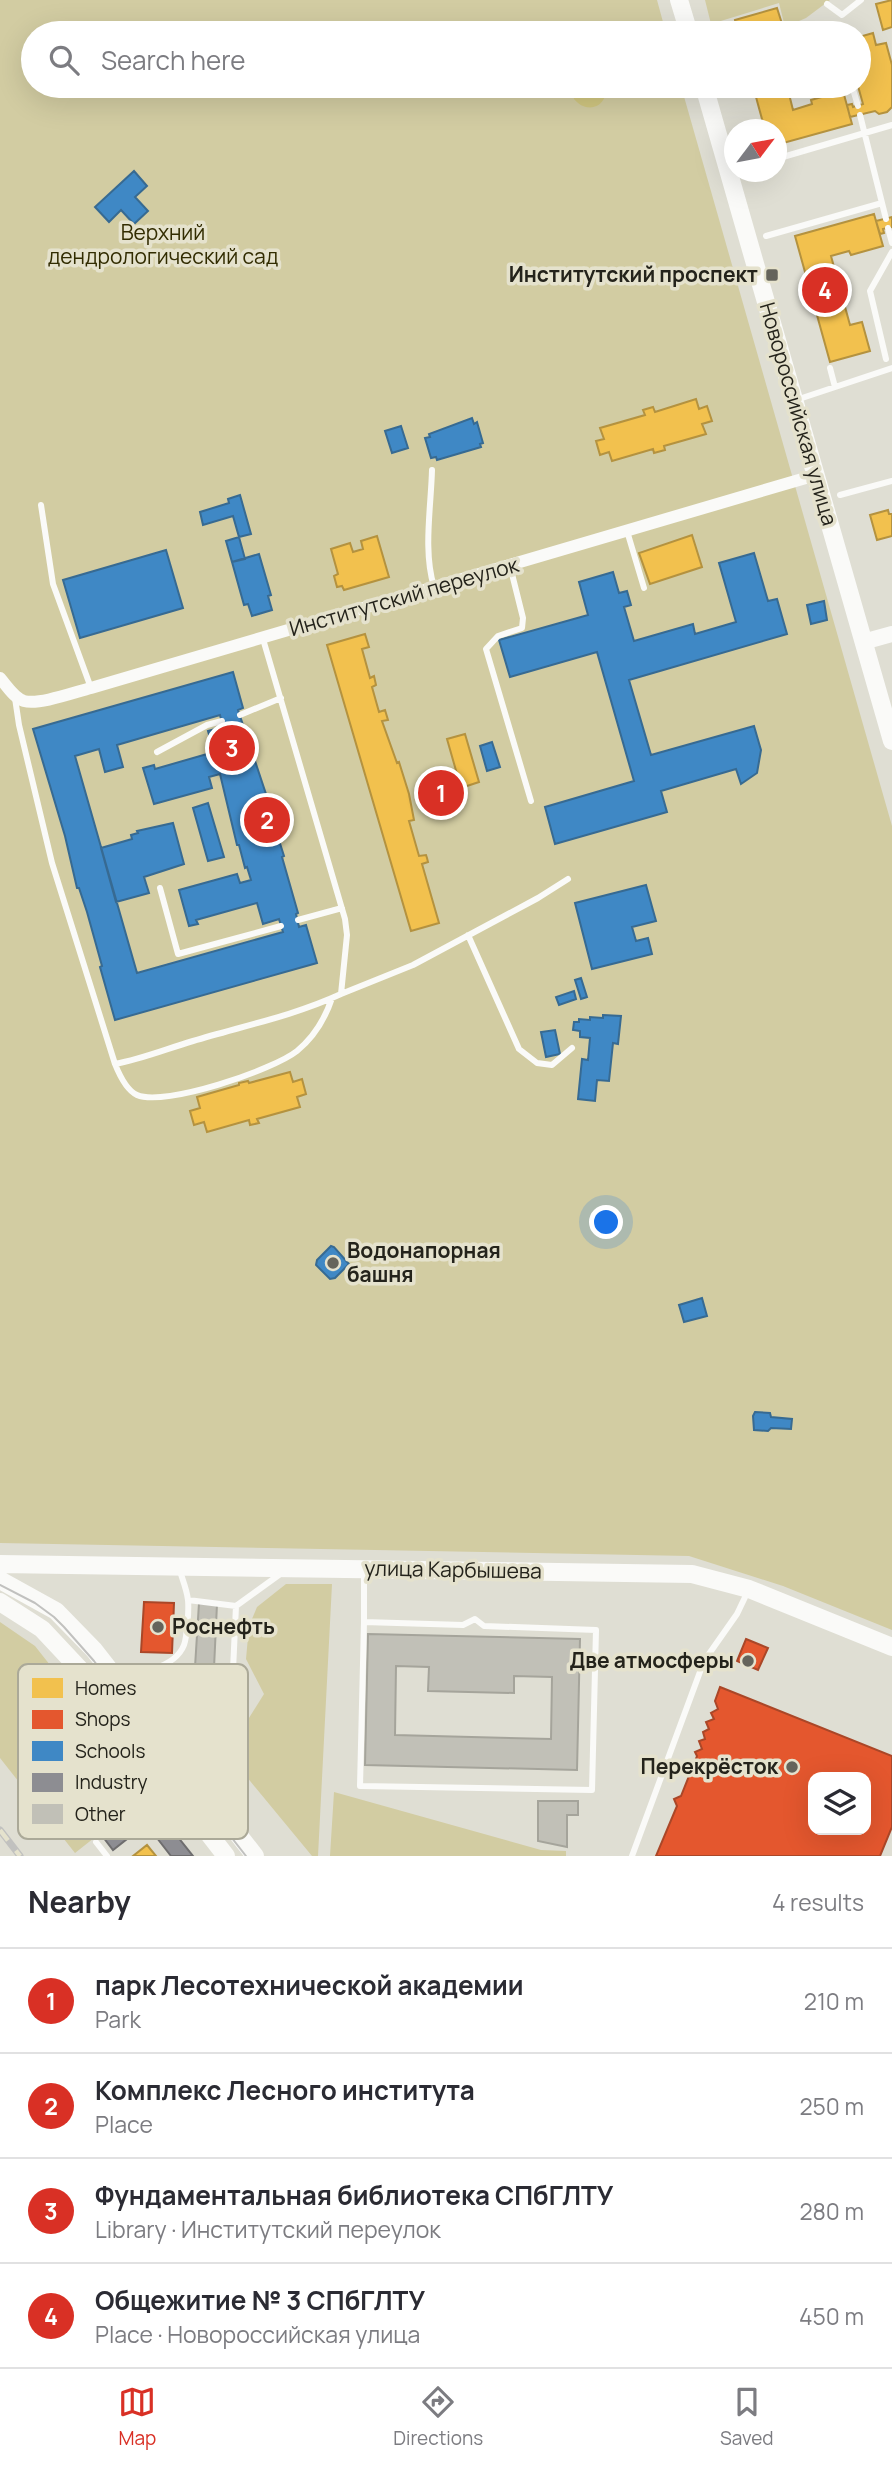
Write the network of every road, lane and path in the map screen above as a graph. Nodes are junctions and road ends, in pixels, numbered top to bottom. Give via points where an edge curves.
1 (679, 0) edge
2 (861, 0) edge
3 (827, 4) dead end
4 (685, 21) edge
5 (708, 98) edge
6 (856, 98) edge
7 (858, 106) dead end
8 (860, 115) dead end
9 (892, 125) edge
10 (865, 133) junction
11 (724, 142) edge
12 (787, 156) edge
13 (737, 182) edge
14 (892, 204) edge
15 (882, 205) junction
16 (886, 219) dead end
17 (888, 228) dead end
18 (765, 236) dead end
19 (892, 243) edge
20 (892, 252) edge
21 (886, 359) dead end
22 (830, 368) dead end
23 (892, 368) edge
24 (835, 387) junction
25 (794, 401) junction
26 (432, 470) dead end
27 (816, 475) junction
28 (892, 481) edge
29 (840, 495) dead end
30 (41, 505) dead end
31 (627, 531) junction
32 (510, 566) junction
33 (644, 587) dead end
34 (435, 589) junction
35 (892, 634) edge
36 (263, 639) junction
37 (863, 642) junction
38 (0, 678) edge
39 (91, 688) junction
40 (15, 696) junction
41 (281, 698) junction
42 (240, 715) dead end
43 (222, 721) dead end
44 (892, 741) edge
45 (157, 751) dead end
46 (531, 801) dead end
47 (568, 879) dead end
48 (160, 888) dead end
49 (342, 908) junction
50 (298, 920) dead end
51 (281, 926) dead end
52 (468, 935) junction
53 (341, 994) junction
54 (332, 998) junction
55 (572, 1048) dead end
56 (115, 1064) junction
57 (0, 1564) edge
58 (178, 1566) junction
59 (290, 1568) junction
60 (365, 1569) junction
61 (0, 1580) edge
62 (749, 1589) junction
63 (188, 1600) junction
64 (0, 1602) edge
65 (236, 1605) junction
66 (364, 1622) junction
67 (892, 1647) edge
68 (75, 1664) edge
69 (104, 1664) edge
70 (162, 1664) edge
71 (233, 1664) edge
72 (213, 1839) edge
73 (242, 1839) edge
74 (96, 1842) dead end
75 (107, 1856) edge
76 (226, 1856) edge
77 (255, 1856) edge
78 (632, 1856) edge

1 - 4 main road
2 - 3 lane via 842,15
5 - 11 main road, Новороссийская улица
6 - 7 lane
8 - 10 lane
9 - 10 lane
10 - 12 lane
10 - 15 lane
13 - 25 main road, Новороссийская улица
14 - 15 lane
15 - 16 lane
15 - 18 lane
17 - 19 lane
20 - 21 lane via 870,291
22 - 24 lane
23 - 24 lane
24 - 25 lane
25 - 27 main road, Новороссийская улица
26 - 34 lane via 429,554
27 - 31 street, Институтский переулок
27 - 37 main road, Новороссийская улица
28 - 29 lane
30 - 39 lane via 53,584
31 - 32 street, Институтский переулок
31 - 33 lane
32 - 34 street, Институтский переулок
32 - 46 lane via 522,628 498,636 486,649
34 - 36 street, Институтский переулок
35 - 37 street
36 - 39 street, Институтский переулок
36 - 41 lane
37 - 44 main road, Новороссийская улица
38 - 40 street
39 - 40 street, Институтский переулок via 35,702
40 - 56 lane via 52,863
41 - 42 lane
41 - 49 lane
43 - 45 lane
47 - 52 lane
48 - 51 lane via 178,954
49 - 50 lane
49 - 53 lane via 347,935
52 - 53 lane via 401,971
52 - 55 lane via 519,1049 537,1063 552,1065
53 - 54 lane
54 - 56 lane via 283,1017
54 - 56 lane via 323,1022 296,1052 270,1068 240,1078 150,1097 132,1091
57 - 58 main road, улица Карбышева
58 - 59 main road, улица Карбышева
58 - 63 lane
59 - 60 main road, улица Карбышева
59 - 65 lane
60 - 62 main road, улица Карбышева via 692,1574
60 - 66 lane
61 - 69 main road via 56,1611
62 - 67 main road, улица Карбышева
62 - 78 lane via 704,1661
63 - 65 lane
63 - 70 lane via 184,1646
64 - 68 main road via 43,1629
65 - 71 lane
66 - 66 lane via 463,1625 475,1619 484,1626 596,1630 592,1790 360,1786
72 - 76 main road
73 - 77 main road
74 - 75 lane

